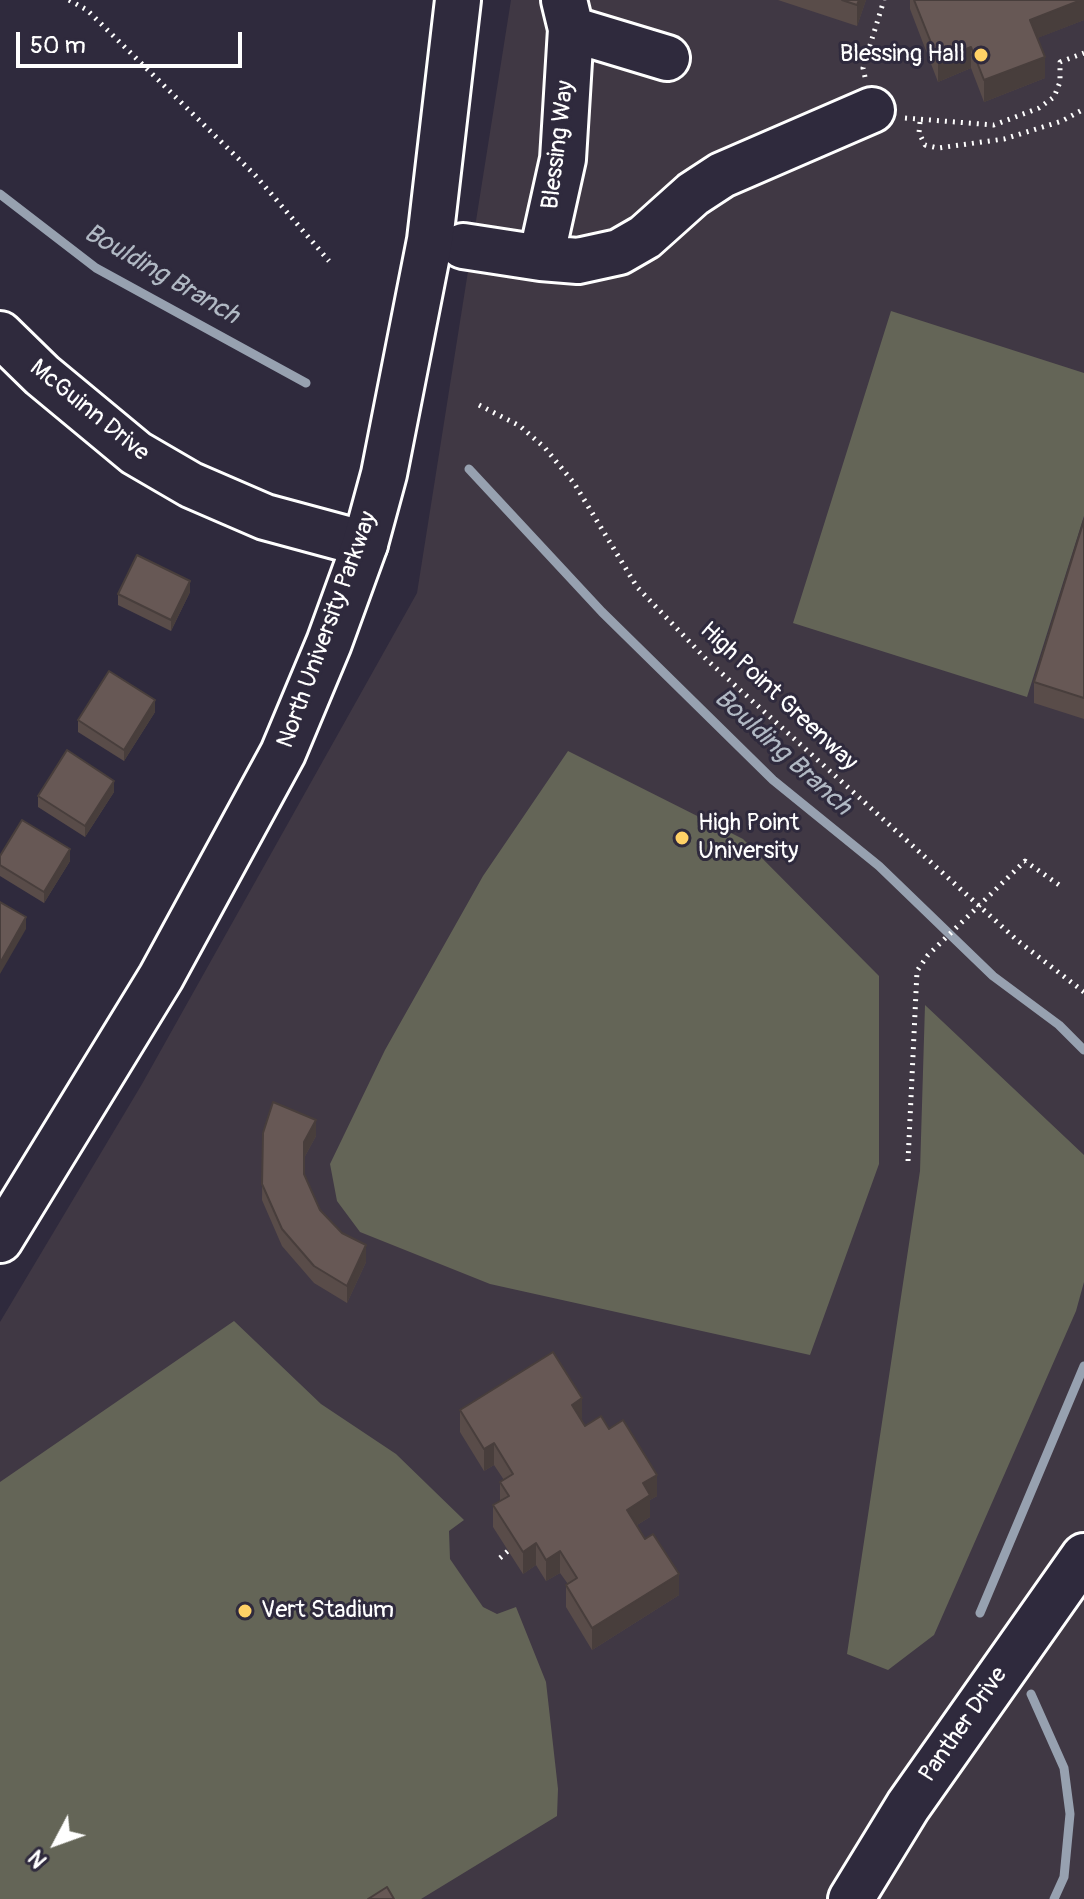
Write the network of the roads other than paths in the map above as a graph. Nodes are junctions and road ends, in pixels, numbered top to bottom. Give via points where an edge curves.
1 (458, 0) edge
2 (567, 14) edge
3 (667, 58) dead end
4 (872, 110) road end
5 (463, 246) dead end
6 (541, 258) junction
7 (0, 334) edge
8 (365, 544) junction
9 (0, 1240) edge
10 (1084, 1556) edge
11 (851, 1899) edge

1 - 8 main road, North University Parkway via 430,240
2 - 3 main road
2 - 6 main road, Blessing Way via 563,159
4 - 6 main road via 722,175 619,252 578,261
5 - 6 main road
7 - 8 main road, McGuinn Drive via 136,453 177,477 265,517
8 - 9 main road, North University Parkway via 283,753 161,977
10 - 11 main road, Panther Drive via 900,1817

